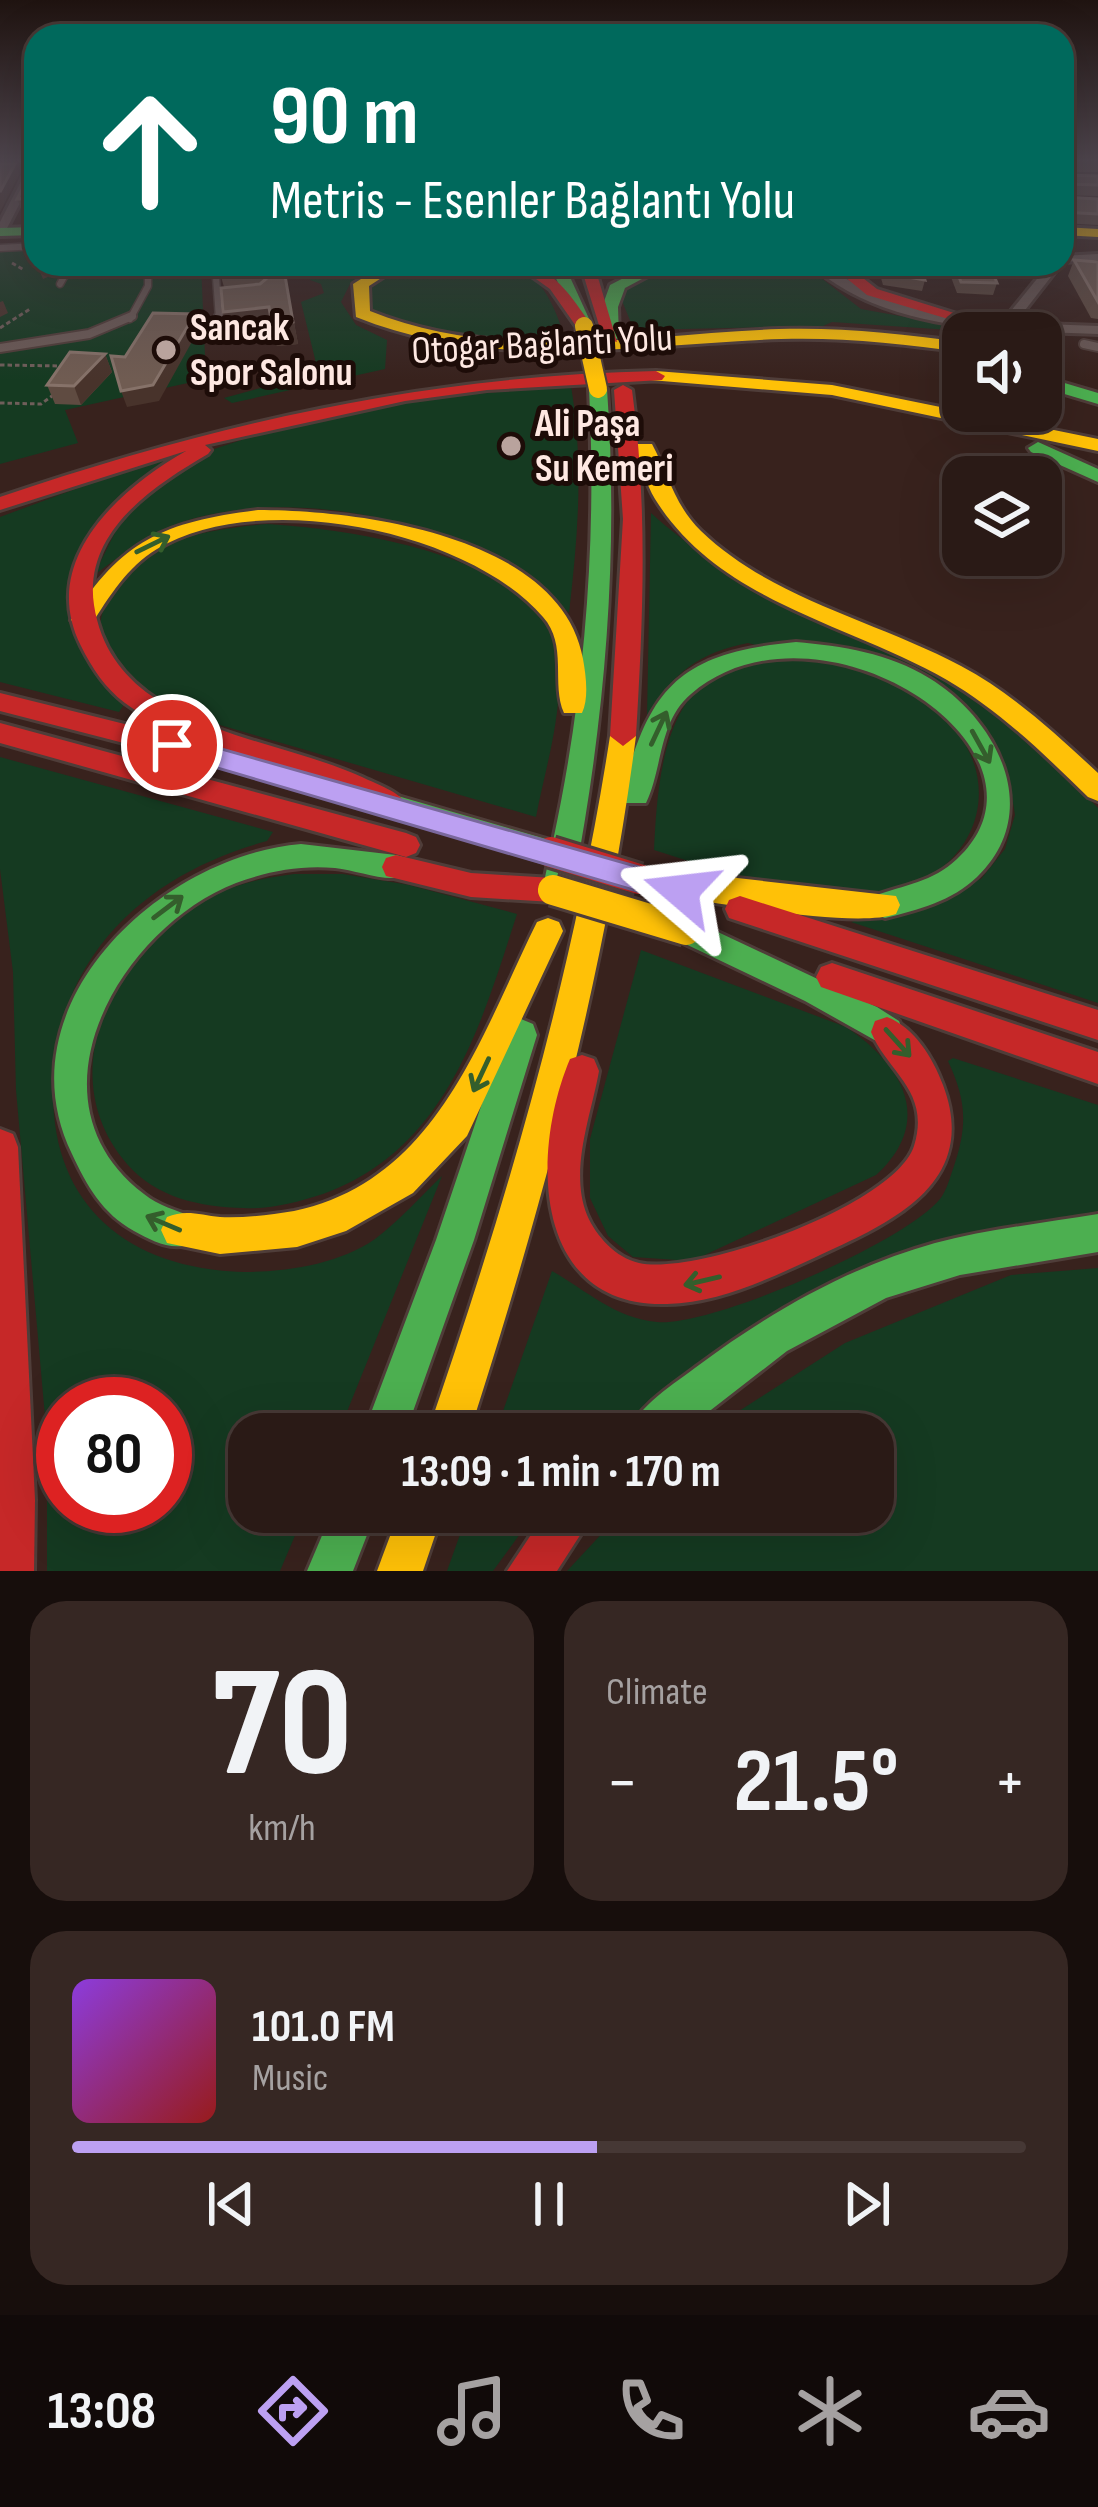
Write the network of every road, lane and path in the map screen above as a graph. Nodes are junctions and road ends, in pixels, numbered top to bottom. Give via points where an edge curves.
1 (0, 263) edge
2 (23, 270) dead end
3 (64, 276) edge
4 (148, 276) edge
5 (215, 276) edge
6 (375, 276) edge
7 (540, 276) edge
8 (592, 276) edge
9 (637, 276) edge
10 (841, 276) edge
11 (1047, 276) edge
12 (570, 277) edge
13 (60, 284) dead end
14 (237, 299) edge
15 (218, 302) junction
16 (30, 309) dead end
17 (1017, 312) edge
18 (942, 314) edge
19 (584, 326) junction
20 (0, 328) edge
21 (220, 333) edge
22 (1062, 336) edge
23 (621, 339) junction
24 (1095, 341) edge
25 (1062, 343) edge
26 (942, 345) edge
27 (0, 349) edge
28 (1062, 355) edge
29 (561, 362) junction
30 (942, 364) edge
31 (0, 365) edge
32 (76, 366) edge
33 (942, 366) edge
34 (1098, 376) edge
35 (742, 380) junction
36 (61, 386) edge
37 (1062, 388) edge
38 (610, 390) junction
39 (393, 392) junction
40 (942, 398) edge
41 (1098, 399) edge
42 (0, 403) edge
43 (1062, 423) edge
44 (1098, 431) edge
45 (1098, 445) edge
46 (0, 476) edge
47 (1098, 476) edge
48 (0, 504) edge
49 (81, 629) junction
50 (0, 702) edge
51 (0, 734) edge
52 (578, 784) junction
53 (1098, 790) edge
54 (394, 806) junction
55 (602, 874) junction
56 (639, 878) junction
57 (554, 890) junction
58 (686, 930) junction
59 (548, 932) junction
60 (585, 952) junction
61 (1098, 1025) edge
62 (1098, 1067) edge
63 (0, 1147) edge
64 (1098, 1233) edge
65 (391, 1413) edge
66 (455, 1413) edge
67 (669, 1413) edge
68 (345, 1533) edge
69 (414, 1533) edge
70 (558, 1533) edge
71 (11, 1571) edge
72 (330, 1571) edge
73 (400, 1571) edge
74 (530, 1571) edge

1 - 2 path
3 - 13 lane
4 - 27 lane via 130,319
5 - 15 lane
6 - 23 main road via 361,284 355,302 364,320 393,334 472,346
7 - 19 main road
8 - 23 main road
9 - 23 main road via 618,285 610,307
10 - 18 main road
11 - 17 street
12 - 19 main road
14 - 15 lane
15 - 21 lane
16 - 20 path
19 - 38 main road, bridge
22 - 24 street
23 - 26 main road via 783,334
23 - 30 main road via 798,344
23 - 38 main road
24 - 25 street
28 - 34 main road
29 - 33 main road via 758,356
29 - 40 main road, Otogar Bağlantı Yolu via 748,368
29 - 46 main road, Otogar Bağlantı Yolu via 344,387
31 - 32 path
35 - 39 main road, Otogar Bağlantı Yolu via 570,375
35 - 45 main road, Otogar Bağlantı Yolu via 916,405
35 - 47 main road via 934,416
36 - 42 path via 49,402
37 - 41 main road
38 - 52 main road via 604,578
38 - 53 main road via 639,423 657,492 699,542 955,674 1009,709
38 - 55 main road via 632,452 634,567 626,727
39 - 48 main road, Otogar Bağlantı Yolu via 238,424
39 - 49 main road via 237,435 152,480 90,551 80,585
43 - 44 main road
49 -> 52 main road via 94,592 130,555 210,521 285,514 424,538 514,577 559,623 572,664
49 - 54 main road via 116,683 168,719 316,769
50 - 54 main road
51 - 57 main road
52 - 59 main road
54 - 56 main road, bridge
55 -> 56 main road via 625,839 651,745 679,691 718,663 757,652 848,655 919,682 974,733 996,776 989,844 976,864 928,896 836,906
55 - 60 main road
56 - 61 main road
57 - 58 main road, bridge
59 -> 57 main road via 466,1106 437,1148 366,1208 279,1238 186,1233 138,1213 84,1153 68,1064 79,1021 121,950 186,893 260,862 324,854 518,892
58 -> 60 main road via 875,1020 920,1069 935,1107 927,1161 908,1188 782,1253 688,1286 623,1276 584,1247 568,1214 567,1152 589,1010
58 - 62 main road
59 - 65 main road via 488,1142
60 - 66 main road via 538,1158
63 - 71 main road
64 - 67 main road via 890,1277 758,1351
68 - 72 main road
69 - 73 main road
70 - 74 main road

